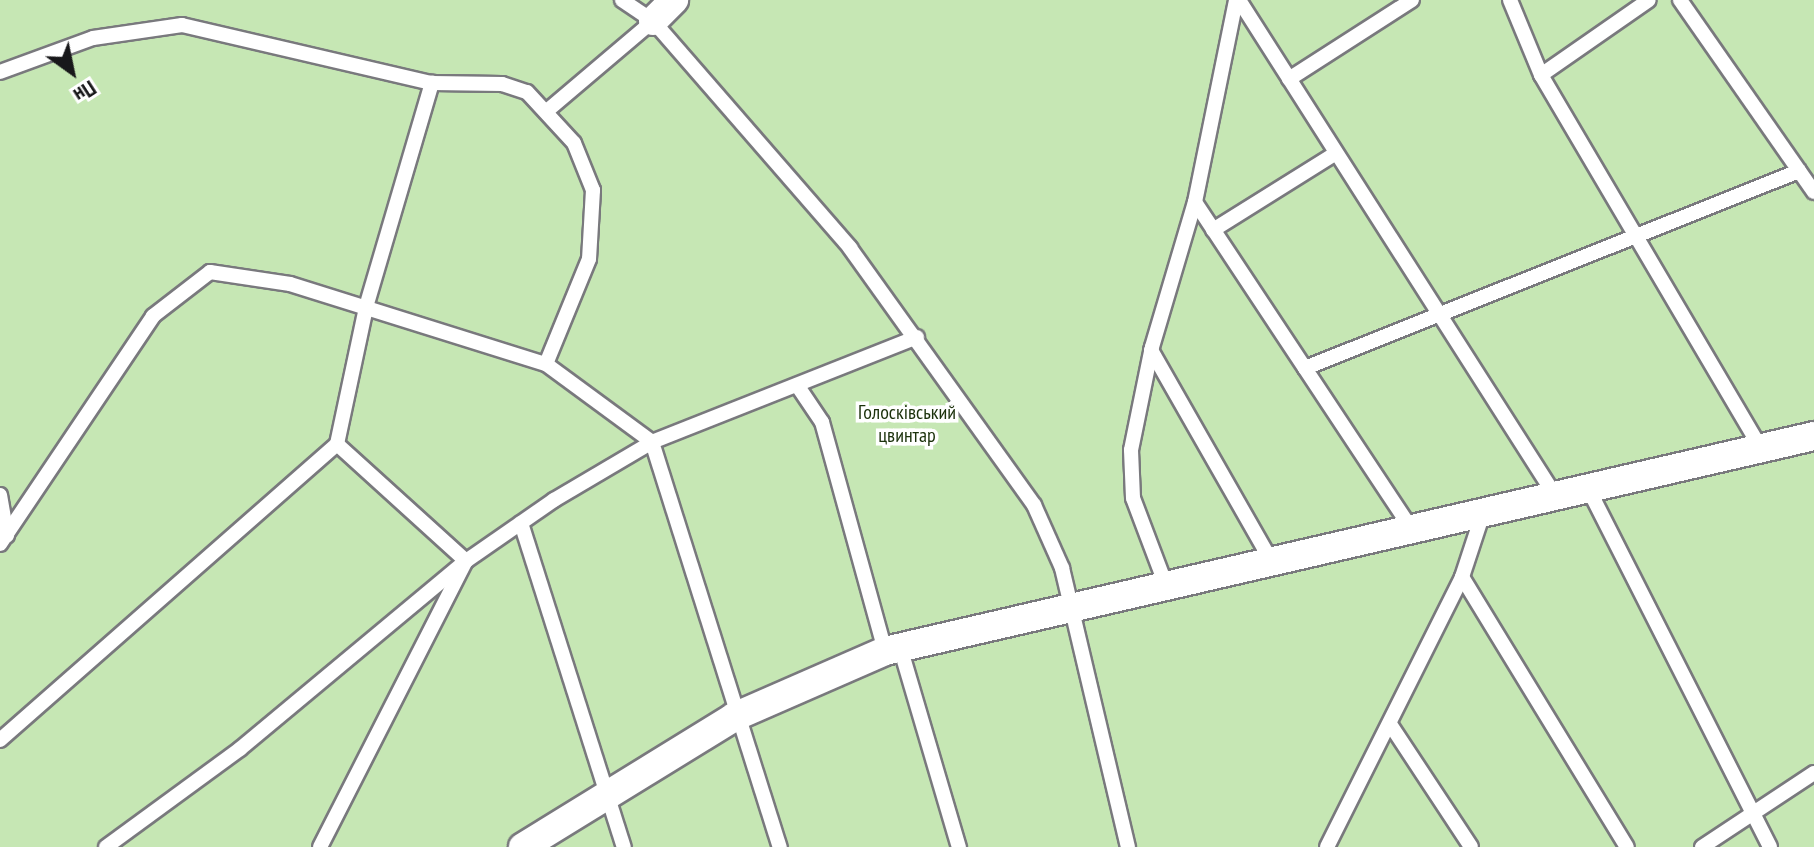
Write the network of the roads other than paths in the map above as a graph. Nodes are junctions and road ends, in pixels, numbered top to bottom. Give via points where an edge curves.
1 (674, 0) edge
2 (1238, 0) edge
3 (1412, 0) edge
4 (1510, 0) edge
5 (1649, 0) edge
6 (1680, 0) edge
7 (636, 7) edge
8 (0, 72) edge
9 (1541, 75) junction
10 (1289, 79) junction
11 (432, 83) junction
12 (548, 110) junction
13 (1336, 153) junction
14 (1799, 171) junction
15 (1814, 192) edge
16 (1195, 202) junction
17 (1213, 230) junction
18 (1637, 240) junction
19 (366, 307) junction
20 (1440, 316) junction
21 (917, 337) junction
22 (1151, 350) junction
23 (546, 364) junction
24 (1305, 368) junction
25 (797, 385) junction
26 (1814, 436) edge
27 (652, 442) junction
28 (337, 444) junction
29 (1761, 449) junction
30 (1589, 490) junction
31 (1556, 498) junction
32 (0, 501) edge
33 (1482, 516) junction
34 (521, 523) junction
35 (1413, 532) junction
36 (3, 539) edge
37 (466, 561) junction
38 (1273, 564) junction
39 (1462, 577) junction
40 (1167, 588) junction
41 (1071, 609) junction
42 (893, 649) junction
43 (734, 717) junction
44 (1390, 724) junction
45 (0, 740) edge
46 (1814, 773) edge
47 (606, 796) junction
48 (1753, 813) junction
49 (106, 847) edge
50 (320, 847) edge
51 (523, 847) edge
52 (624, 847) edge
53 (780, 847) edge
54 (959, 847) edge
55 (1128, 847) edge
56 (1327, 847) edge
57 (1471, 847) edge
58 (1627, 847) edge
59 (1702, 847) edge
60 (1770, 847) edge

1 - 7 street
2 - 10 lane
2 - 16 lane
3 - 10 lane
4 - 9 lane
5 - 9 lane
6 - 14 lane
7 - 12 lane
7 - 21 lane via 850,248
8 - 11 lane via 93,38 182,25
9 - 18 lane
10 - 13 lane
11 - 12 lane via 502,84
11 - 19 lane
12 - 23 lane via 585,164 595,222 575,303
13 - 17 lane
13 - 20 lane
14 - 15 lane
14 - 18 lane
16 - 17 lane
16 - 22 lane
17 - 24 lane
18 - 20 lane
18 - 29 lane
19 - 23 lane
19 - 28 lane
19 - 36 lane via 244,272 196,278 153,316
20 - 24 lane
20 - 31 lane
21 - 25 lane
21 - 41 lane via 1034,505
22 - 38 lane
22 - 40 lane via 1131,477
23 - 27 lane
24 - 35 lane
25 - 27 lane
25 - 42 lane via 822,422
26 - 29 street
27 - 34 lane
27 - 43 lane
28 - 37 lane
28 - 45 lane
29 - 30 street
30 - 31 street
30 - 48 lane
31 - 33 street
32 - 36 lane
33 - 35 street
33 - 39 lane
34 - 37 lane
34 - 47 lane
35 - 38 street
37 - 49 lane via 240,749
37 - 50 lane
38 - 40 street
39 - 44 lane
39 - 58 lane
40 - 41 street
41 - 42 street
41 - 55 lane
42 - 43 street
42 - 54 lane
43 - 47 street
43 - 53 lane
44 - 56 lane
44 - 57 lane
46 - 48 lane
47 - 51 street
47 - 52 lane
48 - 59 lane
48 - 60 lane

